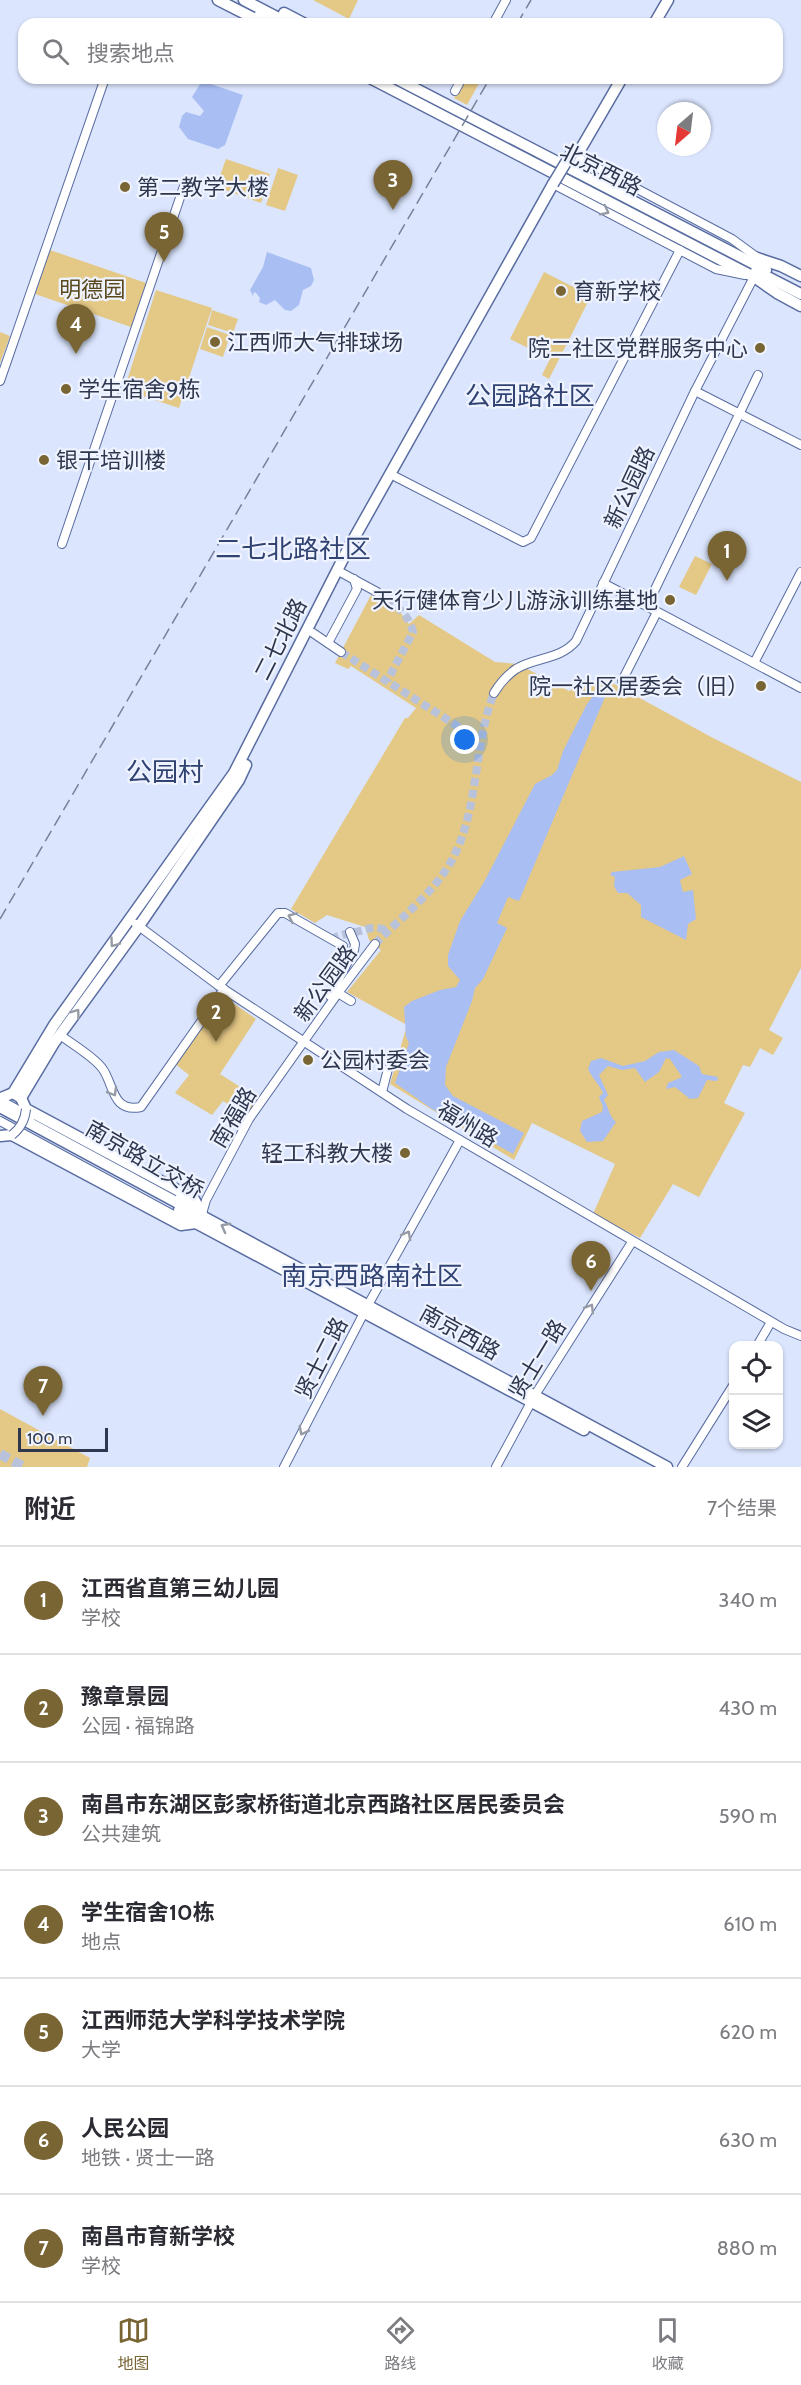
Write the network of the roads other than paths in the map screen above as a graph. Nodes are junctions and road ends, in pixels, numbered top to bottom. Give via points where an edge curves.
1 (218, 0) edge
2 (232, 0) edge
3 (244, 0) edge
4 (259, 0) edge
5 (506, 0) edge
6 (659, 0) edge
7 (668, 0) edge
8 (253, 18) edge
9 (266, 18) edge
10 (278, 18) edge
11 (294, 18) edge
12 (496, 18) edge
13 (648, 18) edge
14 (658, 18) edge
15 (103, 84) edge
16 (382, 84) edge
17 (395, 84) edge
18 (405, 84) edge
19 (420, 84) edge
20 (458, 84) edge
21 (611, 84) edge
22 (618, 84) edge
23 (454, 91) dead end
24 (573, 155) junction
25 (184, 183) dead end
26 (556, 186) junction
27 (680, 250) junction
28 (758, 269) junction
29 (801, 276) edge
30 (801, 287) edge
31 (801, 294) edge
32 (801, 306) edge
33 (758, 375) dead end
34 (0, 381) edge
35 (695, 391) junction
36 (739, 413) junction
37 (801, 445) edge
38 (396, 477) junction
39 (62, 544) dead end
40 (801, 572) edge
41 (342, 573) junction
42 (354, 579) junction
43 (603, 583) junction
44 (798, 585) edge
45 (377, 592) tunnel mouth
46 (647, 606) junction
47 (657, 612) junction
48 (313, 633) junction
49 (328, 643) junction
50 (341, 652) tunnel mouth
51 (754, 663) junction
52 (622, 681) dead end
53 (801, 688) edge
54 (494, 693) tunnel mouth
55 (135, 924) junction
56 (350, 932) dead end
57 (375, 944) tunnel mouth
58 (343, 946) dead end
59 (221, 987) junction
60 (338, 993) junction
61 (351, 1001) dead end
62 (315, 1026) junction
63 (60, 1035) junction
64 (304, 1043) junction
65 (388, 1070) dead end
66 (382, 1092) junction
67 (17, 1095) junction
68 (0, 1099) edge
69 (0, 1107) edge
70 (26, 1109) junction
71 (0, 1114) edge
72 (0, 1121) edge
73 (12, 1135) junction
74 (0, 1136) edge
75 (460, 1140) junction
76 (199, 1219) junction
77 (632, 1242) junction
78 (367, 1309) junction
79 (771, 1322) junction
80 (801, 1336) edge
81 (760, 1341) edge
82 (729, 1392) edge
83 (533, 1399) junction
84 (284, 1467) edge
85 (496, 1467) edge
86 (653, 1467) edge
87 (667, 1467) edge
88 (682, 1467) edge

1 - 8 main road
2 - 9 main road
3 - 10 main road
4 - 11 main road
5 - 12 street
6 - 13 main road
7 - 14 main road
15 - 34 street
16 - 28 main road
17 - 28 main road, 北京西路
18 - 28 main road, 北京西路
19 - 28 main road
20 - 23 street
21 - 24 main road
22 - 24 main road
24 - 26 main road
24 - 28 street via 732,239
25 - 39 street
26 -> 27 street
26 - 38 main road, 二七北路
26 - 55 main road, 二七北路 via 348,549 234,773
27 - 28 street via 716,269
27 - 38 street via 531,538 523,543
28 - 29 main road via 781,266
28 - 30 main road, 北京西路
28 - 31 main road, 北京西路
28 - 32 main road via 777,293
28 - 35 street, 新公园路
33 - 36 street
35 - 36 street
35 - 43 street, 新公园路
36 - 37 street
36 - 46 street
38 - 41 main road, 二七北路
40 - 44 street
41 - 42 street
41 - 48 main road, 二七北路
42 - 45 street
42 - 49 street via 357,589
43 - 46 street
43 - 54 street, 新公园路 via 571,647 517,668
44 - 51 street
46 - 47 street
47 - 51 street
47 - 52 street
48 - 49 street
48 - 55 main road, 二七北路 via 239,780
49 - 50 street
51 - 53 street
55 - 59 street, 福州路
63 -> 55 main road, 二七北路
55 -> 67 main road, 二七北路 via 54,1025
56 - 62 street via 354,951
57 - 60 street, 新公园路
58 -> 59 street via 285,913 278,913
63 -> 59 street via 102,1068 118,1100 131,1108 141,1107
59 - 64 street, 福州路
60 - 61 street
60 - 62 street, 新公园路
62 - 64 street, 新公园路
63 - 67 main road, 二七北路
64 - 66 street, 福州路
64 - 76 street, 南福路 via 249,1119
65 - 66 street
66 - 75 street, 福州路
67 - 68 main road
67 - 70 main road
68 - 76 street, 南京路立交桥 via 189,1203
69 - 76 main road, 南京路立交桥 via 186,1208
70 - 73 street, bridge via 18,1131
70 - 76 main road via 194,1199
71 - 76 main road, 南京路立交桥
72 - 76 street, 南京路立交桥 via 179,1218
73 - 74 main road
73 - 76 main road via 181,1225
75 - 77 street, 福州路
78 -> 75 street, 贤士二路
76 - 78 main road, 南京西路
77 - 79 street, 福州路
83 -> 77 street, 贤士一路
78 - 83 main road, 南京西路
78 -> 84 street, 贤士二路
79 - 80 street, 福州路
79 - 81 street
82 - 88 street
83 - 85 street, 贤士一路
83 - 86 main road, 南京西路
83 - 87 main road, 南京西路

